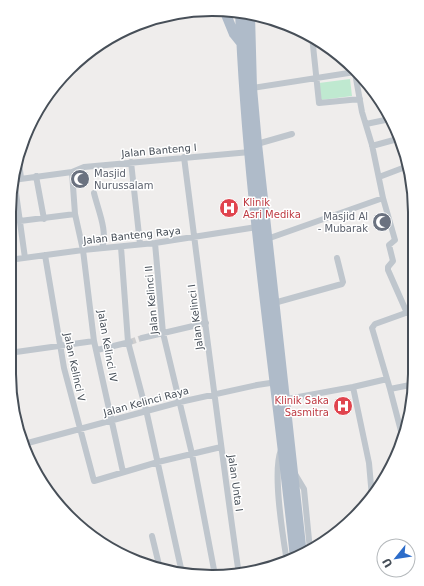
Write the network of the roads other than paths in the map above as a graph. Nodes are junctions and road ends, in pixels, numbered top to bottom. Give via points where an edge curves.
1 (227, 16) edge
2 (240, 18) edge
3 (250, 20) edge
4 (242, 44) junction
5 (314, 44) edge
6 (351, 73) edge
7 (316, 78) junction
8 (356, 80) edge
9 (252, 88) junction
10 (360, 99) junction
11 (385, 120) edge
12 (366, 124) junction
13 (292, 134) dead end
14 (394, 140) edge
15 (257, 144) junction
16 (372, 146) junction
17 (250, 152) junction
18 (184, 157) junction
19 (131, 162) junction
20 (403, 168) edge
21 (72, 172) junction
22 (20, 173) edge
23 (36, 176) junction
24 (379, 177) junction
25 (21, 178) joint
26 (94, 193) dead end
27 (16, 198) edge
28 (383, 198) junction
29 (75, 214) junction
30 (44, 219) junction
31 (20, 221) junction
32 (257, 227) junction
33 (194, 238) junction
34 (267, 240) junction
35 (155, 243) junction
36 (140, 244) junction
37 (121, 247) junction
38 (102, 248) junction
39 (83, 250) junction
40 (45, 255) junction
41 (25, 258) junction
42 (337, 258) dead end
43 (16, 259) edge
44 (267, 279) junction
45 (274, 303) junction
46 (407, 313) joint
47 (206, 323) junction
48 (163, 333) junction
49 (142, 338) tunnel mouth
50 (94, 341) junction
51 (129, 342) junction
52 (60, 346) junction
53 (97, 350) junction
54 (16, 352) edge
55 (387, 379) junction
56 (278, 382) junction
57 (408, 385) edge
58 (353, 387) junction
59 (390, 389) junction
60 (213, 394) junction
61 (281, 400) junction
62 (180, 402) junction
63 (146, 411) junction
64 (112, 421) junction
65 (400, 428) edge
66 (79, 429) junction
67 (28, 443) edge
68 (221, 447) junction
69 (192, 454) junction
70 (158, 462) junction
71 (123, 472) junction
72 (294, 473) junction
73 (371, 488) edge
74 (285, 510) junction
75 (152, 536) dead end
76 (309, 544) edge
77 (301, 549) edge
78 (294, 552) edge
79 (287, 555) edge
80 (158, 562) edge
81 (181, 567) edge
82 (238, 568) edge
83 (214, 570) edge

1 - 4 main road via 234,34
2 - 4 main road
3 - 9 main road
4 - 17 main road
5 - 7 street
6 - 7 street
7 - 9 street
7 - 10 street via 319,103
8 - 10 street
9 - 15 main road
10 - 12 street
11 - 12 street
12 - 16 street
13 - 15 street
14 - 16 street
15 - 34 main road
16 - 24 street
17 - 18 street, Jalan Banteng I
17 - 32 main road
18 - 19 street, Jalan Banteng I
18 - 33 street, Jalan Kelinci I
19 - 21 street, Jalan Banteng I via 84,167
19 - 36 street
20 - 24 street
21 - 23 street, Jalan Banteng I
21 - 29 street, Jalan Kelinci IV
22 - 25 street
23 - 25 street, Jalan Banteng I
23 - 30 street
24 - 28 street
26 - 38 street via 102,221
27 - 31 street
28 - 34 street
28 - 46 street via 395,240 389,245 393,261 388,270
29 - 30 street
29 - 39 street, Jalan Kelinci IV
30 - 31 street
31 - 41 street
32 - 33 street, Jalan Banteng Raya
32 - 44 main road
33 - 35 street, Jalan Banteng Raya
33 - 47 street, Jalan Kelinci I
34 - 44 main road
35 - 36 street, Jalan Banteng Raya
35 - 48 street, Jalan Kelinci II
36 - 37 street, Jalan Banteng Raya
37 - 38 street, Jalan Banteng Raya
37 - 51 street
38 - 39 street, Jalan Banteng Raya
39 - 40 street, Jalan Banteng Raya
39 - 50 street, Jalan Kelinci IV
40 - 41 street, Jalan Banteng Raya
40 - 52 street, Jalan Kelinci V
41 - 43 street, Jalan Banteng Raya
42 - 45 street via 342,284
44 - 45 main road
44 - 56 main road
45 - 56 main road
46 - 55 street via 373,326
47 - 48 street
47 - 60 street, Jalan Kelinci I
48 - 49 street
48 - 62 street, Jalan Kelinci II
50 - 52 street
50 - 53 street, Jalan Kelinci IV
51 - 53 street
51 - 63 street
52 - 54 street
52 - 66 street, Jalan Kelinci V
53 - 64 street, Jalan Kelinci IV
55 - 58 street
55 - 59 street
56 - 60 street, Jalan Kelinci Raya
56 - 61 main road
57 - 59 street
58 - 61 street
58 - 73 street via 369,463
59 - 65 street
60 - 62 street, Jalan Kelinci Raya
60 - 68 street, Jalan Unta I
61 - 72 main road
61 - 74 main road
62 - 63 street, Jalan Kelinci Raya
62 - 69 street, Jalan Kelinci II
63 - 64 street, Jalan Kelinci Raya
63 - 70 street
64 - 66 street, Jalan Kelinci Raya
64 - 71 street, Jalan Kelinci IV
66 - 67 street, Jalan Kelinci Raya
66 - 71 street, Jalan Kelinci V via 94,481
68 - 69 street
68 - 82 street, Jalan Unta I
69 - 70 street
69 - 83 street, Jalan Kelinci II
70 - 71 street
70 - 81 street
72 - 76 street via 304,489
72 - 77 main road
74 - 78 main road
74 - 79 street
75 - 80 street

